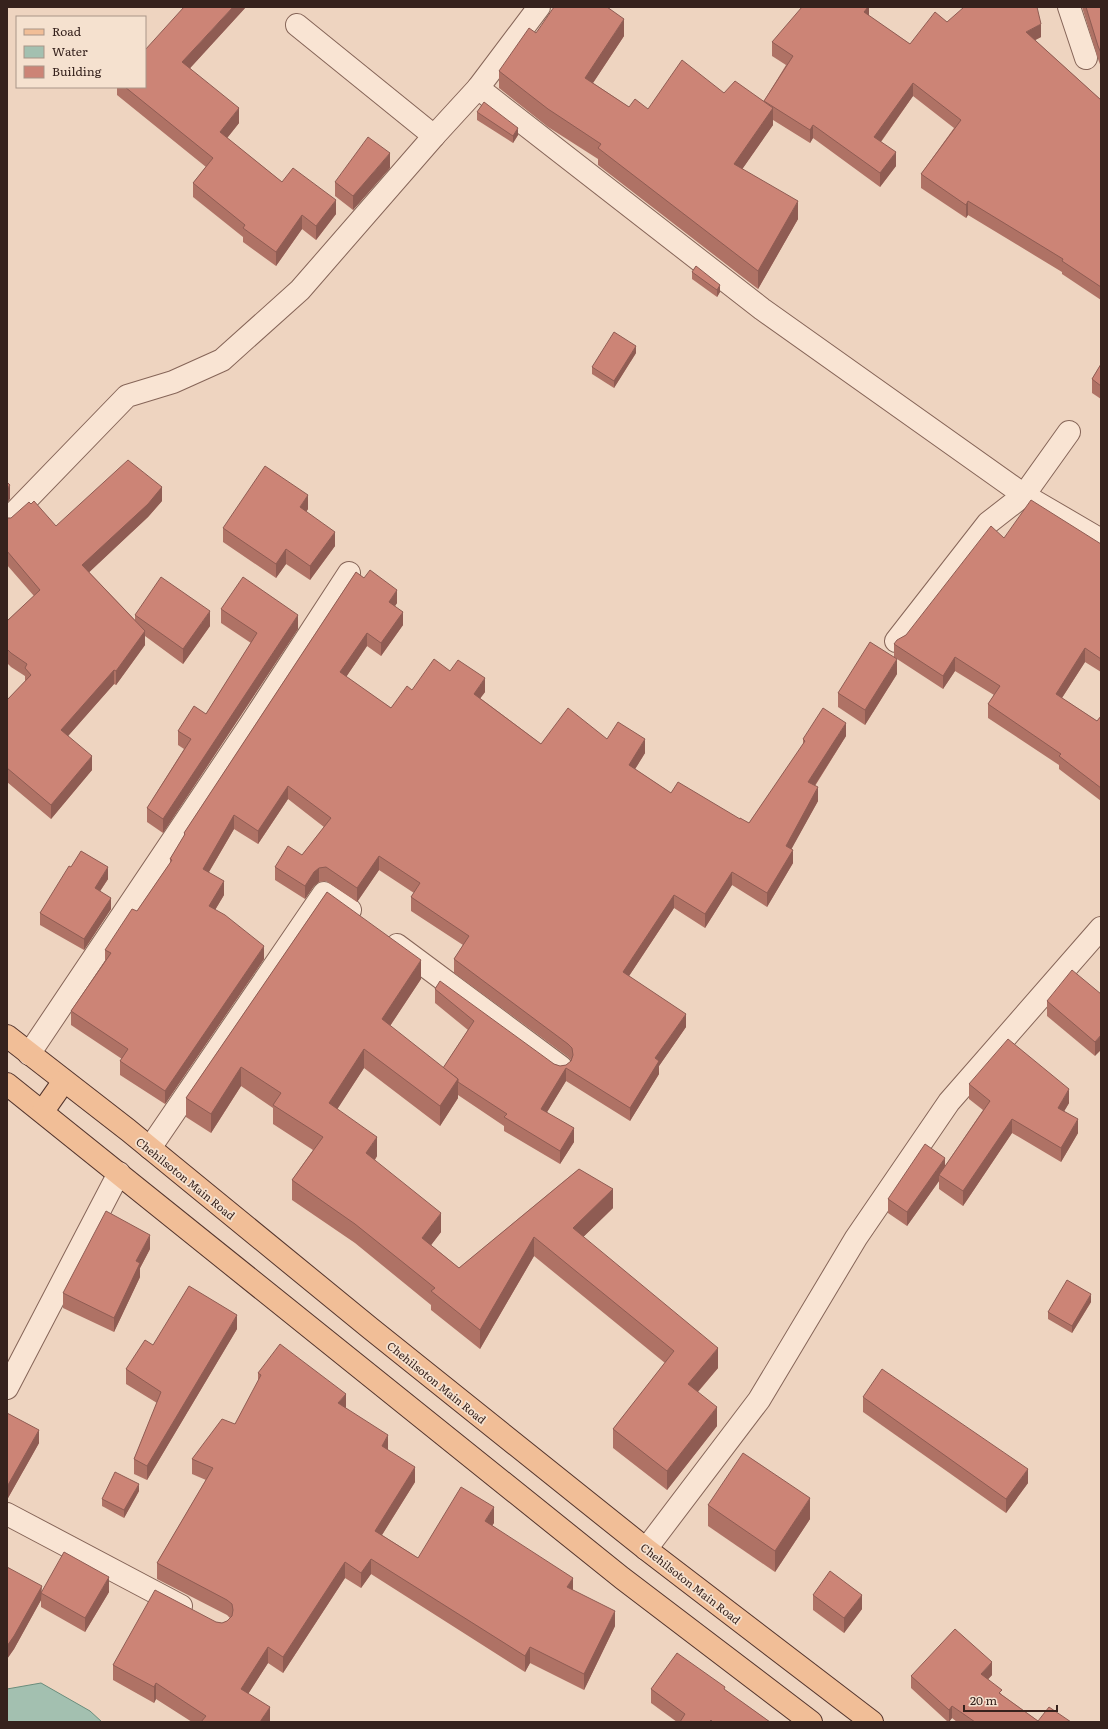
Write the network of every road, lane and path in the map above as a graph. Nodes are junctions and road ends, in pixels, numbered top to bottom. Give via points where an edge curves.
1 (539, 7) edge
2 (1069, 7) edge
3 (297, 25) dead end
4 (1086, 58) dead end
5 (478, 88) junction
6 (434, 136) junction
7 (1069, 432) dead end
8 (1024, 495) junction
9 (7, 520) edge
10 (1101, 540) edge
11 (350, 573) dead end
12 (896, 641) edge
13 (1101, 928) edge
14 (7, 1036) edge
15 (29, 1054) junction
16 (561, 1067) edge
17 (64, 1081) junction
18 (7, 1084) edge
19 (43, 1111) junction
20 (150, 1148) junction
21 (119, 1173) junction
22 (7, 1388) edge
23 (7, 1514) edge
24 (646, 1549) junction
25 (200, 1616) edge
26 (811, 1722) edge
27 (872, 1722) edge

1 - 5 street
2 - 4 street
3 - 6 street
5 - 6 street
5 - 8 street via 762,309
6 - 9 street via 300,290 222,360 174,382 127,396
7 - 8 street
8 - 10 street
8 - 12 street via 988,524
11 - 15 street
13 - 24 street via 949,1102 856,1238 759,1400
14 - 15 main road, Chehilsoton Main Road
15 - 17 main road, Chehilsoton Main Road
16 - 20 street via 324,893
17 - 19 main road
17 - 20 main road, Chehilsoton Main Road
18 - 19 main road
19 - 21 main road
20 - 24 main road, Chehilsoton Main Road
21 - 22 street
21 - 26 main road via 622,1578
23 - 25 street
24 - 27 main road, Chehilsoton Main Road

